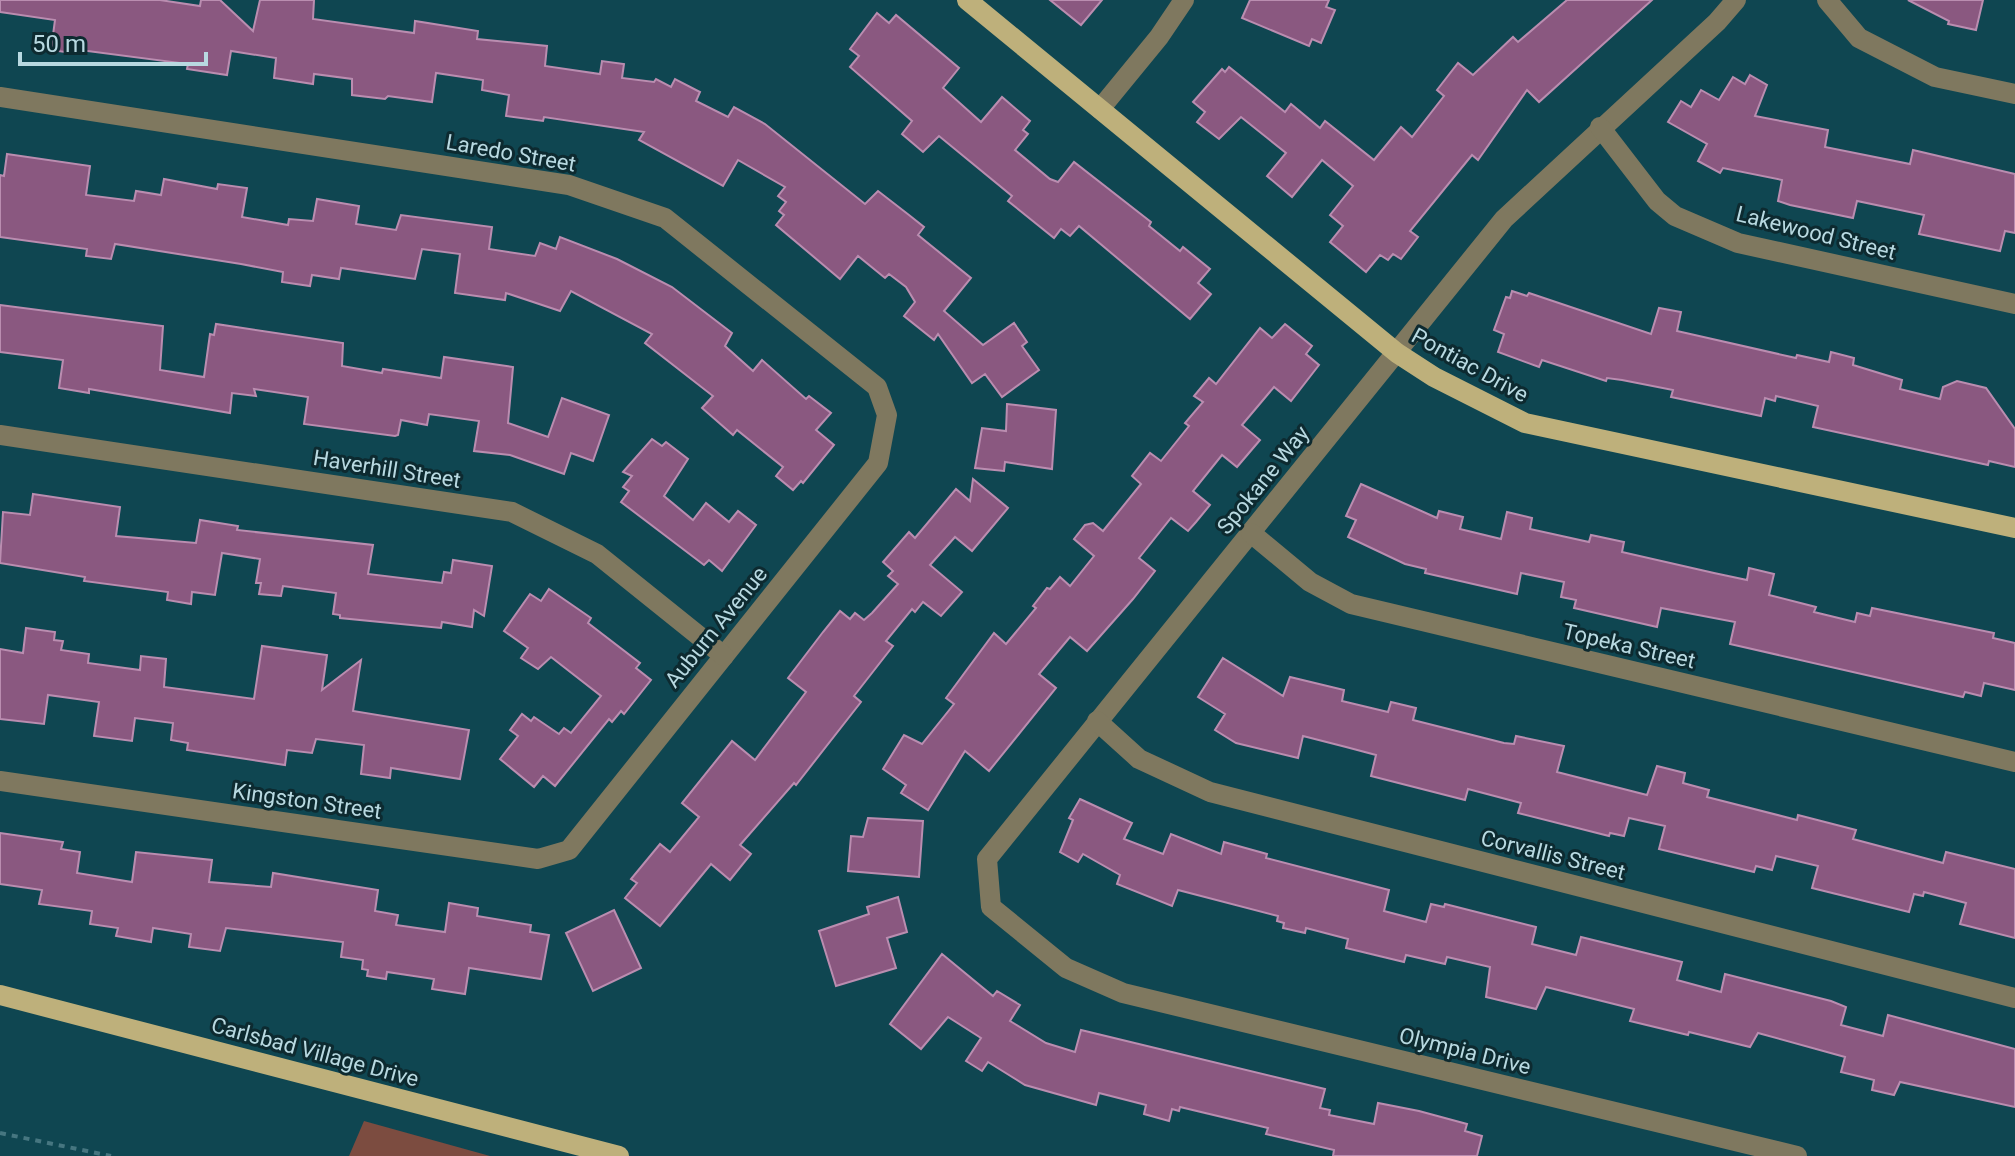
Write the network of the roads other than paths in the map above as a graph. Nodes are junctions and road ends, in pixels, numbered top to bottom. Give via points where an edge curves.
1 (967, 0) edge
2 (1184, 0) edge
3 (1736, 0) edge
4 (1827, 0) edge
5 (2015, 94) edge
6 (0, 97) edge
7 (1100, 109) junction
8 (1600, 127) junction
9 (2015, 304) edge
10 (1397, 353) junction
11 (0, 435) edge
12 (878, 463) joint
13 (2015, 528) edge
14 (1251, 533) junction
15 (724, 656) junction
16 (1097, 721) junction
17 (2015, 762) edge
18 (0, 781) edge
19 (591, 820) joint
20 (1123, 993) joint
21 (0, 995) edge
22 (2015, 998) edge
23 (619, 1156) edge
24 (1797, 1156) edge

1 - 7 main road, Pontiac Drive
2 - 7 street
3 - 8 street, Spokane Way
4 - 5 street via 1859,38 1935,77
6 - 12 street, Laredo Street via 569,185 665,218 877,387 887,415
7 - 10 main road, Pontiac Drive
8 - 9 street, Lakewood Street via 1657,201 1675,216 1738,243
8 - 10 street, Spokane Way via 1504,219
10 - 13 main road, Pontiac Drive via 1525,423
10 - 14 street, Spokane Way
11 - 15 street, Haverhill Street via 512,512 597,554
12 - 15 street, Auburn Avenue
14 - 16 street, Spokane Way
14 - 17 street, Topeka Street via 1310,582 1351,604
15 - 19 street, Auburn Avenue
16 - 20 street, Spokane Way via 987,859 991,907 1066,968
16 - 22 street, Corvallis Street via 1139,759 1210,792
18 - 19 street, Kingston Street via 538,859 569,850
20 - 24 street, Olympia Drive
21 - 23 main road, Carlsbad Village Drive

